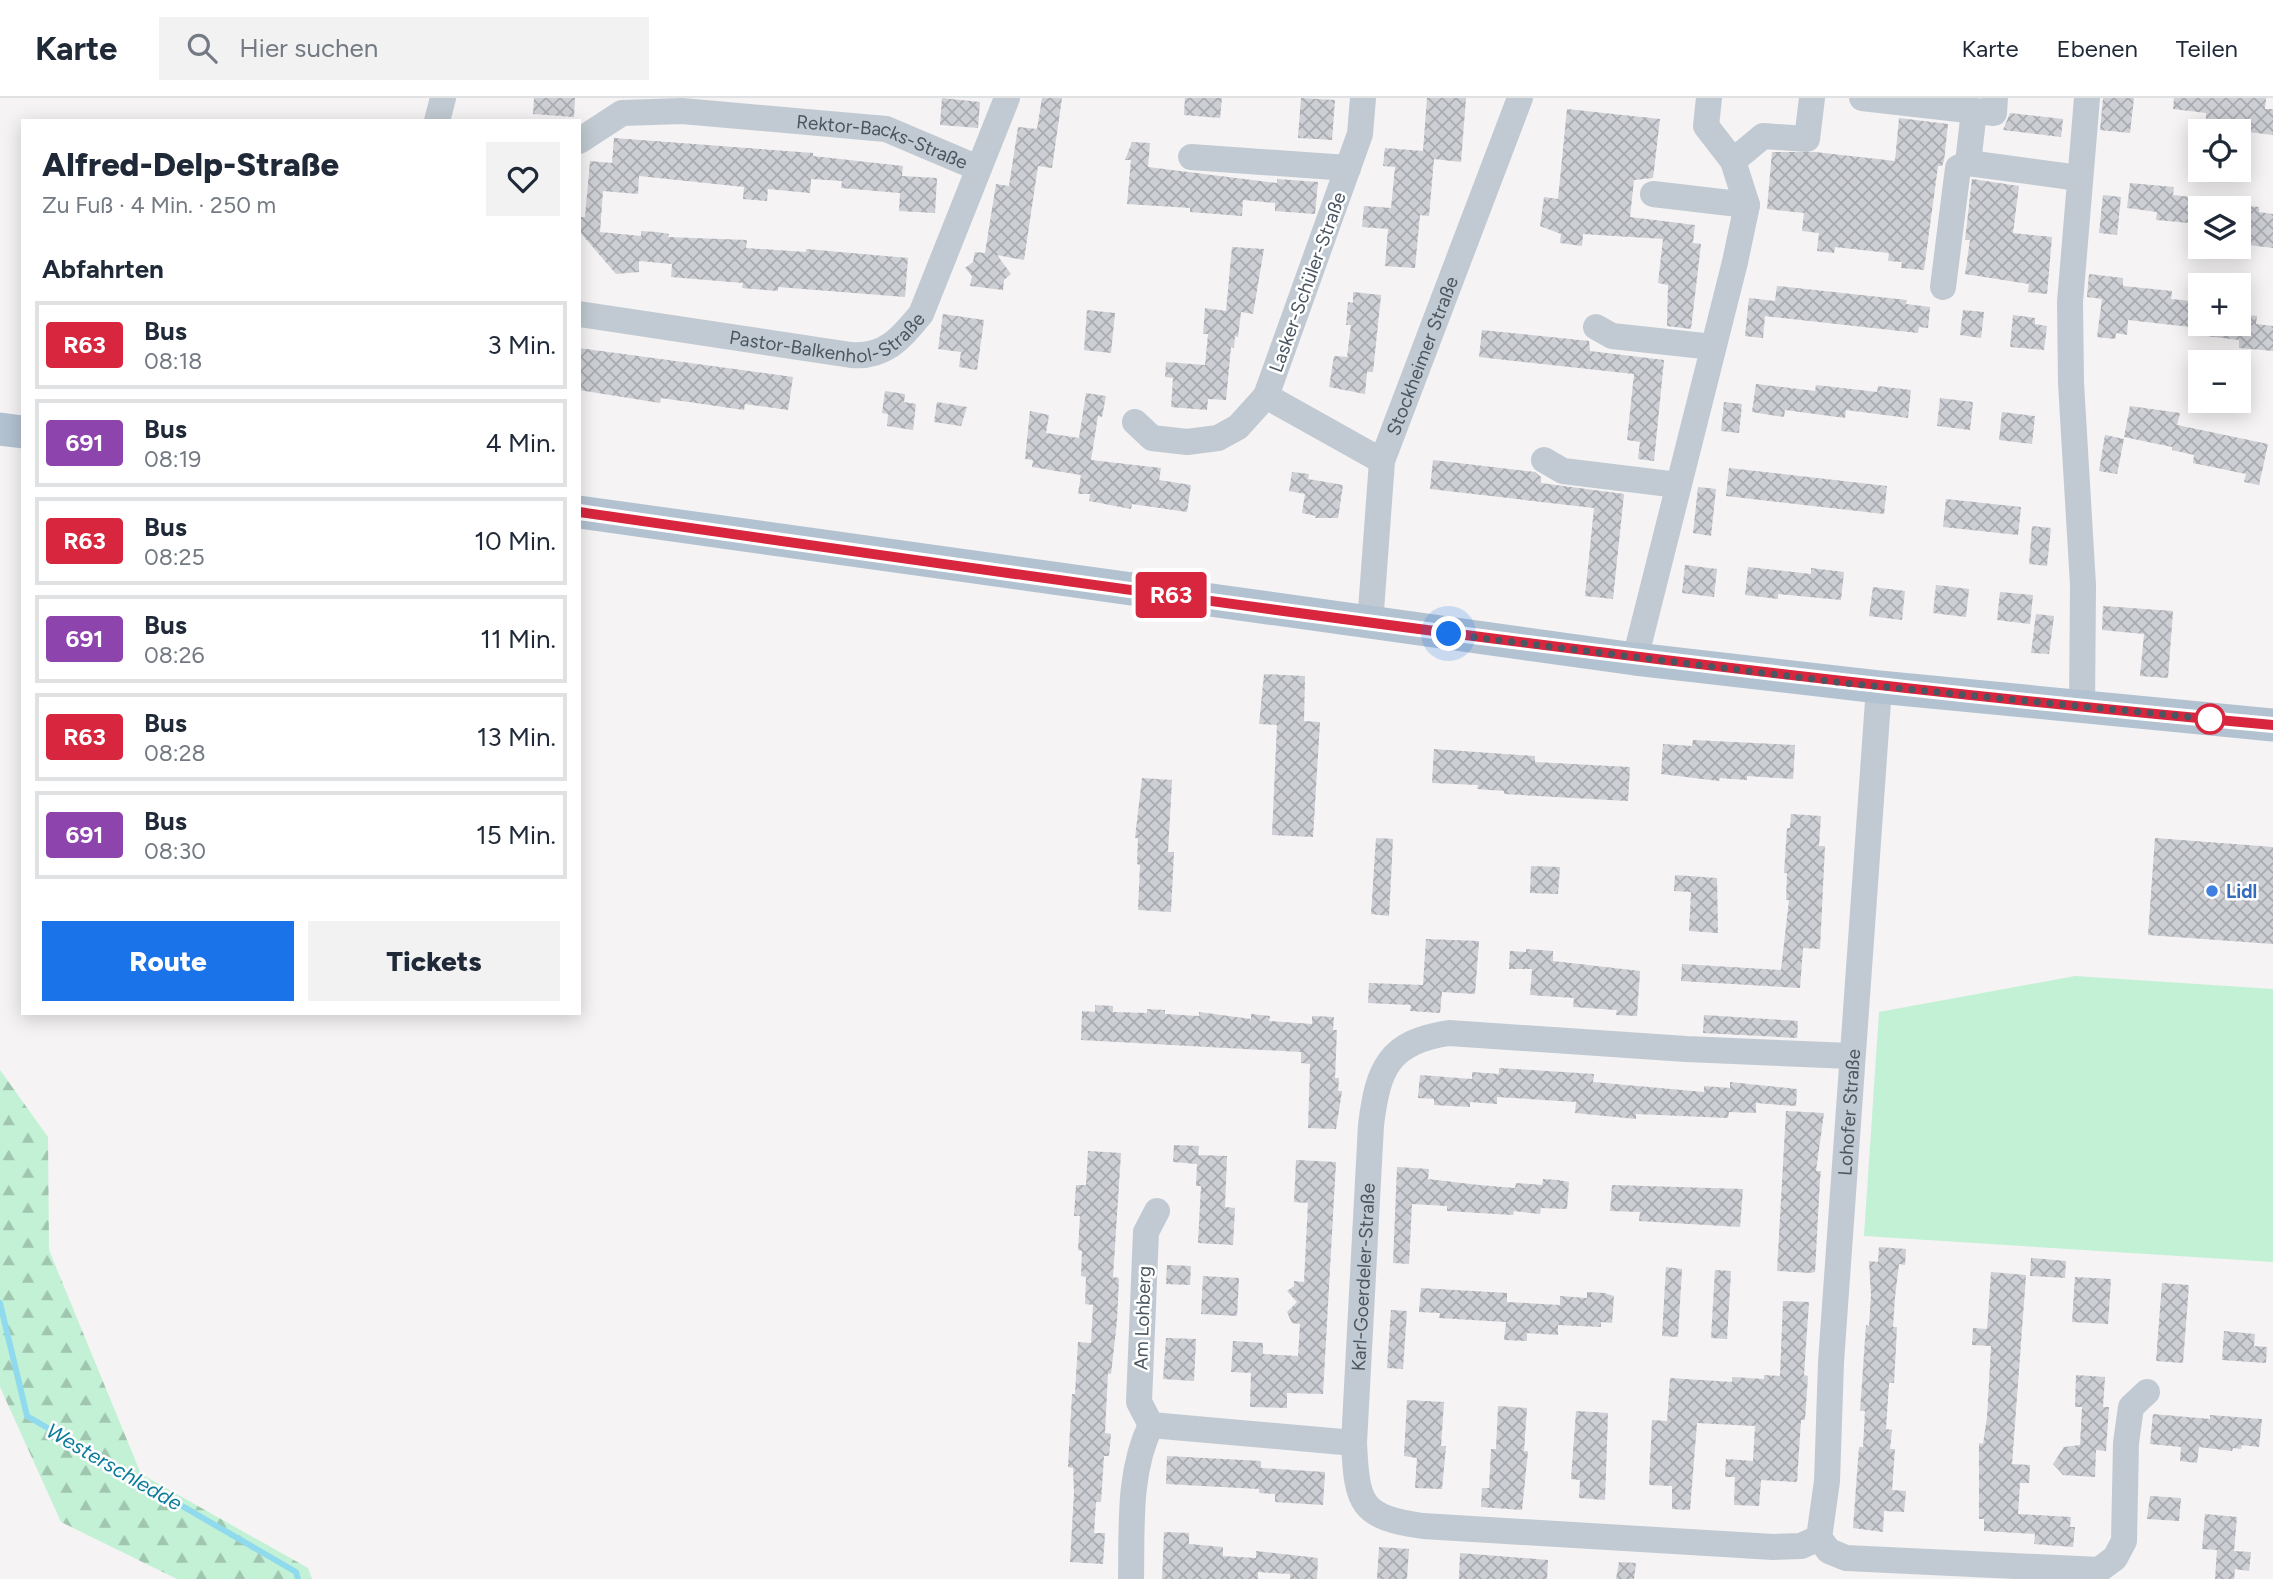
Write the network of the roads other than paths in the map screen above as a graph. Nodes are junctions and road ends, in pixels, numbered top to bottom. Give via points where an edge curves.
1 (443, 98) edge
2 (1007, 98) edge
3 (1363, 98) edge
4 (1520, 98) edge
5 (1709, 98) edge
6 (1812, 98) edge
7 (1862, 98) edge
8 (2087, 98) edge
9 (1985, 104) edge
10 (621, 106) edge
11 (786, 109) edge
12 (438, 119) edge
13 (581, 139) edge
14 (1191, 157) dead end
15 (1732, 161) junction
16 (1968, 163) junction
17 (978, 168) junction
18 (1348, 168) junction
19 (2079, 178) junction
20 (1653, 194) dead end
21 (1746, 205) junction
22 (1943, 287) dead end
23 (581, 314) edge
24 (1595, 327) dead end
25 (1713, 347) junction
26 (1266, 396) junction
27 (1135, 422) dead end
28 (0, 429) edge
29 (21, 432) edge
30 (1544, 460) dead end
31 (1382, 461) junction
32 (1678, 485) junction
33 (581, 512) edge
34 (1370, 624) junction
35 (1635, 659) junction
36 (1878, 687) junction
37 (2081, 708) junction
38 (2273, 725) edge
39 (1851, 1056) junction
40 (1157, 1211) dead end
41 (2147, 1392) dead end
42 (1151, 1425) junction
43 (1354, 1443) junction
44 (1819, 1538) junction
45 (1131, 1579) edge

1 - 12 street
2 - 17 street, Pastor-Balkenhol-Straße
3 - 18 street, Lasker-Schüler-Straße via 1360,134
4 - 31 street, Stockheimer Straße
5 - 15 street via 1706,126
6 - 15 street via 1807,139 1763,136
7 - 9 street
8 - 19 street
9 - 16 street
10 - 11 street, Rektor-Backs-Straße via 682,111
10 - 13 street, Rektor-Backs-Straße
11 - 17 street, Rektor-Backs-Straße via 886,129
14 - 18 street, Lasker-Schüler-Straße
15 - 21 street
16 - 19 street
16 - 22 street via 1958,168
17 - 23 street, Pastor-Balkenhol-Straße via 921,314 898,342 878,352 850,355
18 - 26 street, Lasker-Schüler-Straße
19 - 37 street via 2070,302 2083,585
20 - 21 street
21 - 25 street
24 - 25 street via 1612,336
25 - 32 street
26 - 27 street, Lasker-Schüler-Straße via 1238,427 1218,438 1187,442 1152,438
26 - 31 street, Lasker-Schüler-Straße
28 - 29 main road
30 - 32 street via 1563,471
31 - 34 street, Stockheimer Straße
32 - 35 street
33 - 34 main road
34 - 35 main road
35 - 36 main road
36 - 37 main road
36 - 39 street, Lohofer Straße
37 - 38 main road
39 - 43 street, Karl-Goerdeler-Straße via 1448,1032 1409,1044 1391,1058 1376,1084
39 - 44 street, Lohofer Straße via 1827,1481
40 - 42 street, Am Lohberg via 1146,1232 1139,1402
41 - 44 street via 2131,1407 2124,1541 2115,1558 2099,1570 1846,1558 1829,1551
42 - 43 street
42 - 45 street via 1140,1447 1133,1494
43 - 44 street, Karl-Goerdeler-Straße via 1356,1480 1367,1508 1390,1521 1773,1547 1801,1546

